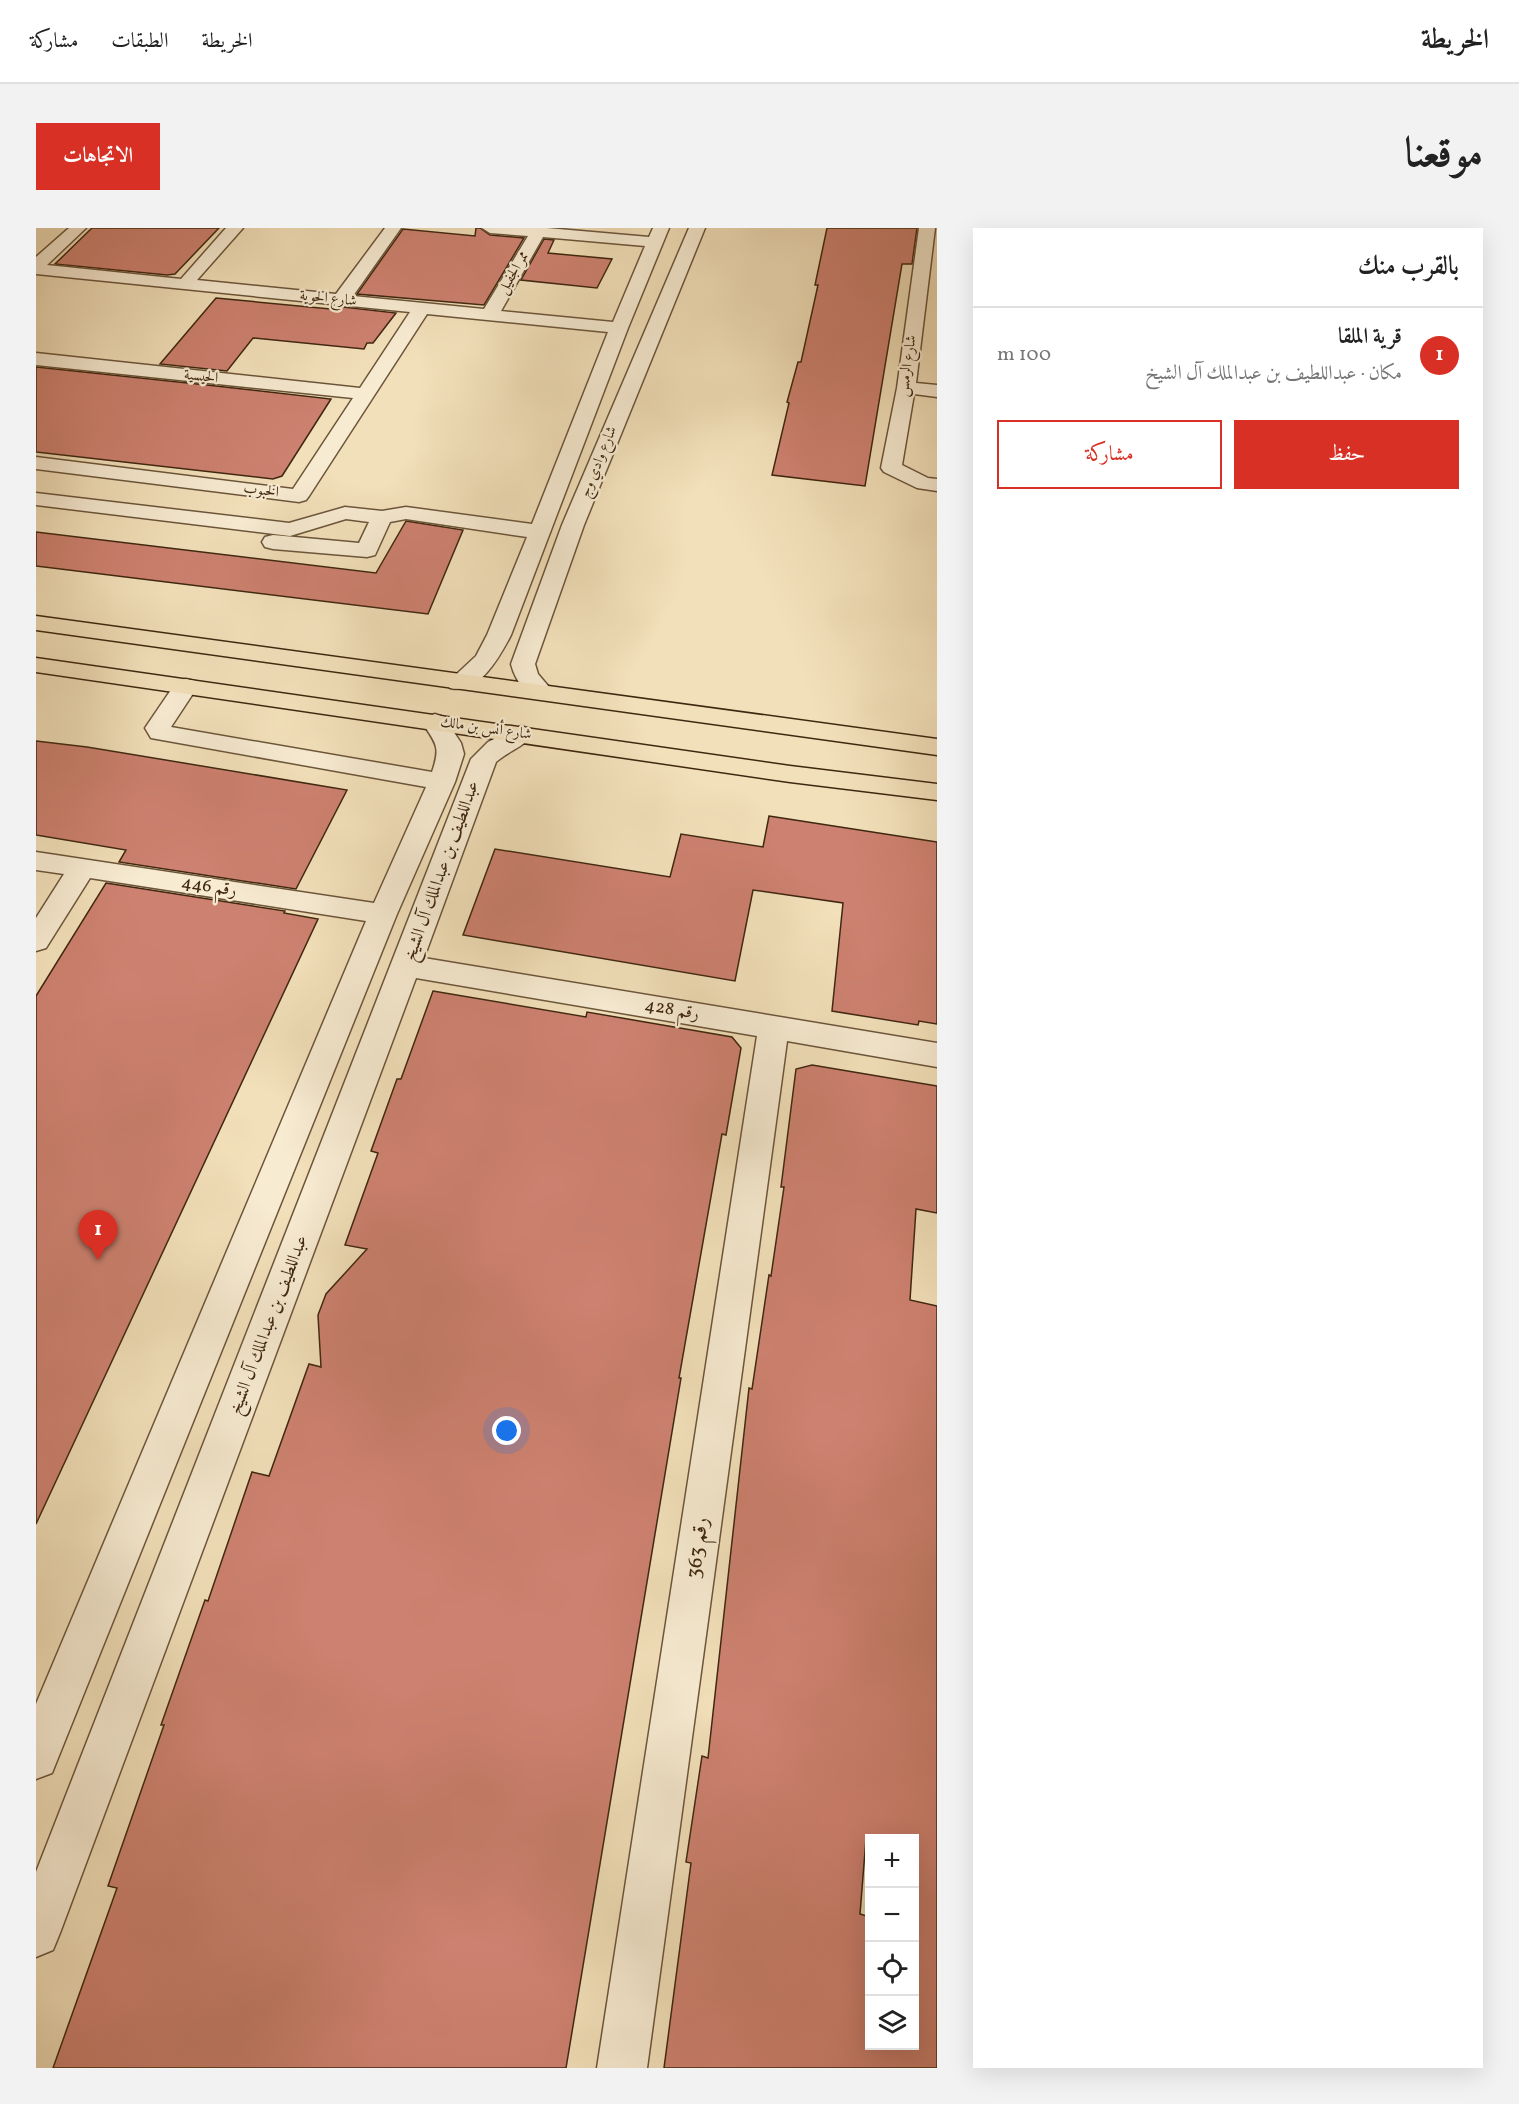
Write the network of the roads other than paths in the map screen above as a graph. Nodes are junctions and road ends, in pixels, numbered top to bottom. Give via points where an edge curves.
1 (78, 228) edge
2 (235, 228) edge
3 (393, 228) edge
4 (490, 228) edge
5 (697, 228) edge
6 (927, 228) edge
7 (538, 233) junction
8 (659, 235) edge
9 (36, 268) edge
10 (184, 285) junction
11 (341, 300) junction
12 (421, 309) junction
13 (490, 314) junction
14 (619, 328) junction
15 (36, 359) edge
16 (906, 388) junction
17 (937, 391) edge
18 (366, 394) junction
19 (36, 463) edge
20 (937, 485) edge
21 (305, 487) junction
22 (328, 490) dead end
23 (36, 499) edge
24 (384, 507) junction
25 (36, 514) edge
26 (146, 519) junction
27 (542, 524) junction
28 (289, 536) junction
29 (36, 623) edge
30 (499, 635) junction
31 (532, 639) junction
32 (36, 665) edge
33 (459, 683) junction
34 (186, 686) junction
35 (543, 694) junction
36 (435, 722) junction
37 (521, 734) junction
38 (937, 747) edge
39 (449, 790) junction
40 (937, 792) edge
41 (36, 861) edge
42 (82, 868) junction
43 (383, 914) junction
44 (36, 941) edge
45 (407, 966) junction
46 (343, 1012) junction
47 (386, 1019) junction
48 (774, 1027) junction
49 (937, 1055) edge
50 (44, 1717) edge
51 (36, 1757) edge
52 (36, 1932) edge
53 (622, 2068) edge

1 - 9 street
2 - 10 street
3 - 11 street
4 - 7 street
5 - 31 street, شارع وادي وج via 573,525
6 - 16 street, شارع الرمس
7 - 8 street
7 - 13 street, ممر الجفيل
8 - 14 street, شارع وادي وج
9 - 10 street, شارع الحوية
10 - 11 street, شارع الحوية
11 - 12 street, شارع الحوية
12 - 13 street, شارع الحوية
12 - 18 street, الخبوب
13 - 14 street, شارع الحوية
14 - 27 street, شارع وادي وج
15 - 18 street, الحيسية
16 - 17 street
16 - 20 street, شارع الرمس via 891,468 924,484
18 - 21 street, الخبوب
19 - 21 street, الخبوب via 299,496
21 - 22 street
23 - 26 street
24 - 27 street via 406,513
24 - 28 street via 345,513
24 - 28 street via 367,550
25 - 26 street
26 - 28 street
27 - 30 street, شارع وادي وج
29 - 33 main road
30 - 31 street
30 - 33 street, شارع وادي وج via 486,660
31 - 35 street, شارع وادي وج via 523,670
32 - 34 main road, شارع أنس بن مالك
33 - 35 main road
34 - 36 main road, شارع أنس بن مالك
34 - 39 street via 158,728 160,733
35 - 38 main road
36 - 37 main road, شارع أنس بن مالك
36 - 39 street, عبداللطيف بن عبدالملك آل الشيخ via 451,754
37 - 39 street, عبداللطيف بن عبدالملك آل الشيخ via 496,747
37 - 40 main road, شارع أنس بن مالك
39 - 43 street, عبداللطيف بن عبدالملك آل الشيخ
39 - 45 street, عبداللطيف بن عبدالملك آل الشيخ
41 - 42 street, رقم 446
42 - 43 street, رقم 446
42 - 44 street
43 - 46 street, عبداللطيف بن عبدالملك آل الشيخ
45 - 47 street, عبداللطيف بن عبدالملك آل الشيخ
45 - 48 street, رقم 428
46 - 47 street
46 - 50 street, عبداللطيف بن عبدالملك آل الشيخ
47 - 52 street, عبداللطيف بن عبدالملك آل الشيخ
48 - 49 street, رقم 428
48 - 53 street, رقم 363
50 - 51 street, عبداللطيف بن عبدالملك آل الشيخ

